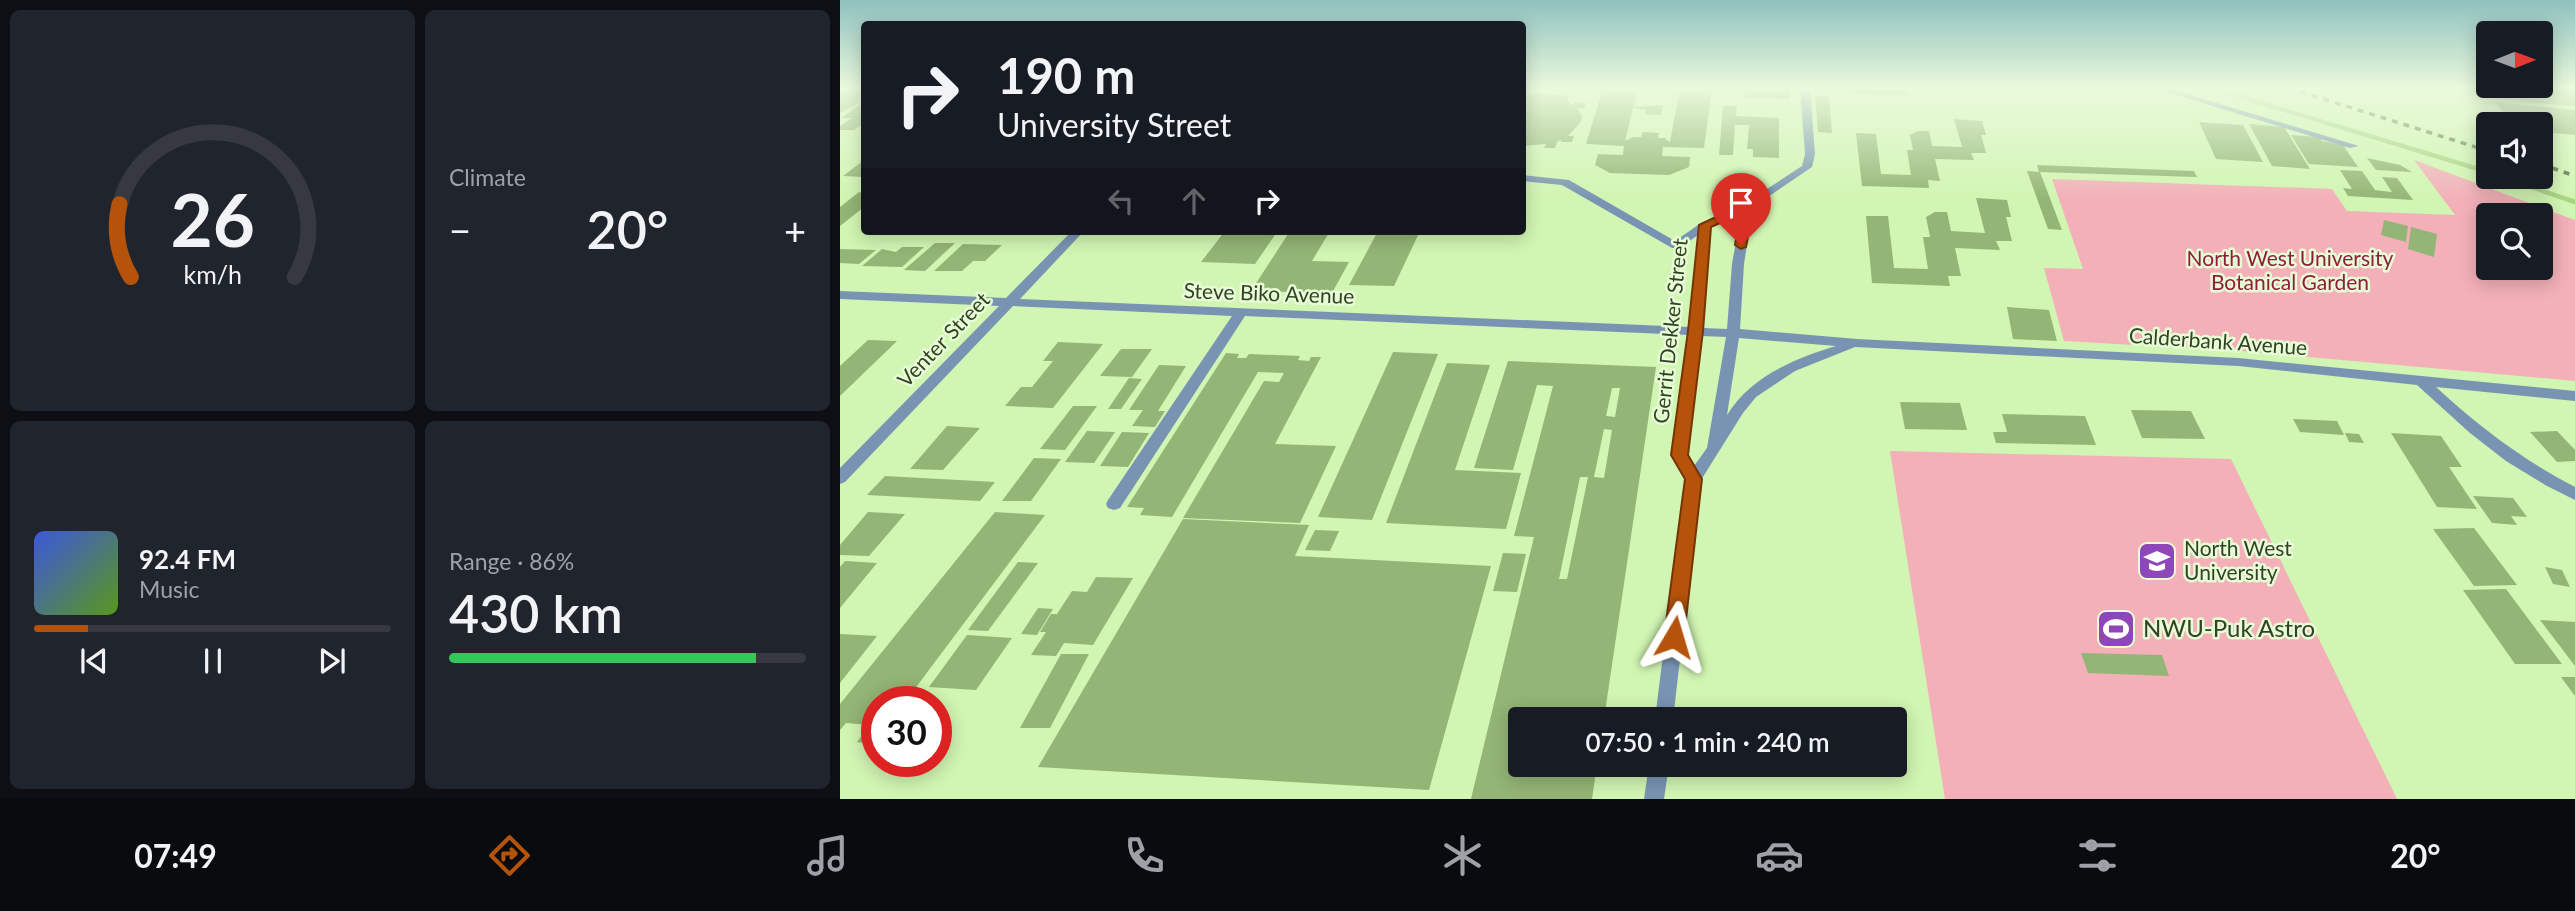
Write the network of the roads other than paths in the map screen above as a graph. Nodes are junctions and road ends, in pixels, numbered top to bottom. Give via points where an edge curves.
1 (1808, 125) edge
2 (2284, 125) edge
3 (2354, 146) dead end
4 (1526, 178) edge
5 (1748, 206) junction
6 (1705, 225) junction
7 (1074, 235) edge
8 (840, 295) edge
9 (1010, 302) junction
10 (1241, 312) junction
11 (1696, 331) junction
12 (1733, 333) junction
13 (1857, 343) junction
14 (2420, 380) junction
15 (2575, 396) edge
16 (1714, 449) junction
17 (840, 478) edge
18 (1693, 479) junction
19 (2575, 494) edge
20 (1114, 504) dead end
21 (1665, 707) edge
22 (1657, 777) edge
23 (1654, 799) edge

1 - 5 street via 1807,167
2 - 3 street
4 - 6 street via 1565,182 1676,246
5 - 6 street
5 - 12 street, Gerrit Dekker Street
6 - 11 street, Gerrit Dekker Street
7 - 9 street, Venter Street
8 - 9 street, Steve Biko Avenue
9 - 10 street, Steve Biko Avenue
9 - 17 street, Venter Street
10 - 11 street, Steve Biko Avenue
10 - 20 street
11 - 12 street, Calderbank Avenue
11 - 18 street, Gerrit Dekker Street via 1680,455
12 - 13 street, Calderbank Avenue
12 - 16 street, Gerrit Dekker Street
13 - 14 street, Calderbank Avenue via 2238,362
13 - 16 street, Calderbank Avenue via 1822,354 1764,383 1741,404
14 - 15 street, Calderbank Avenue
14 - 19 street via 2498,450
16 - 18 street, Gerrit Dekker Street
18 - 21 street, Gerrit Dekker Street
22 - 23 street

